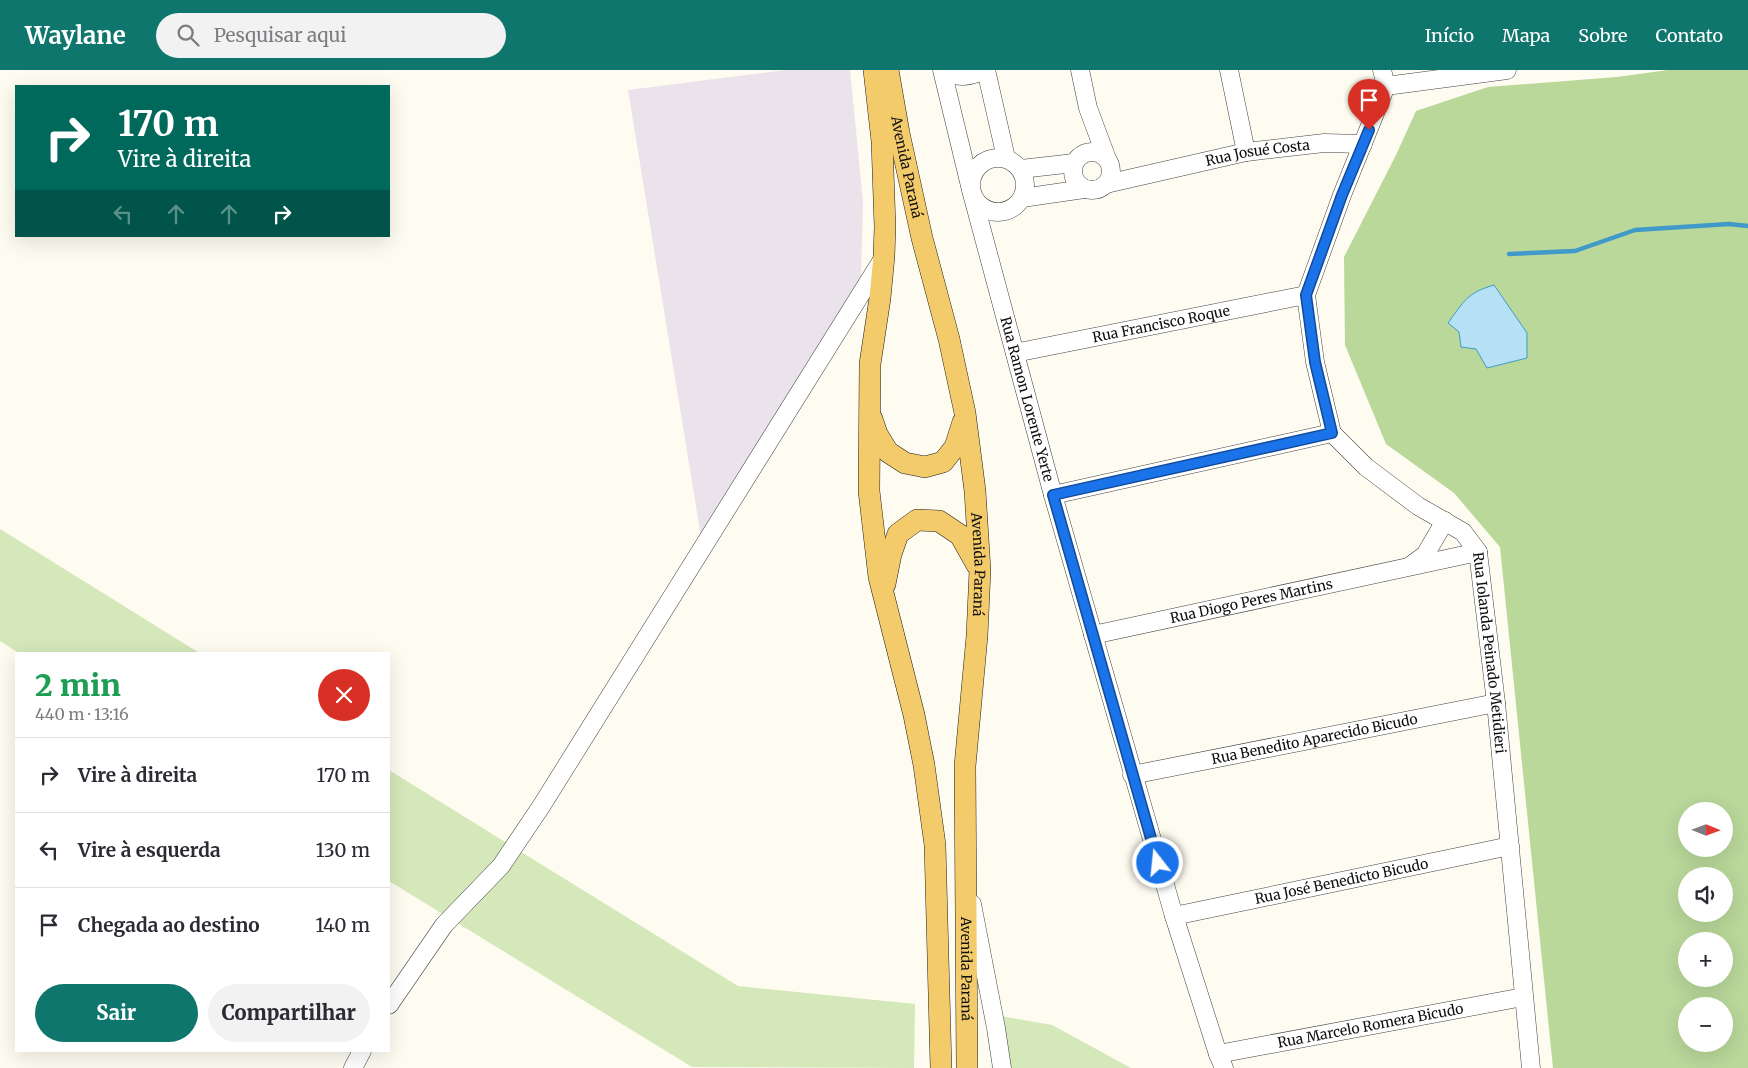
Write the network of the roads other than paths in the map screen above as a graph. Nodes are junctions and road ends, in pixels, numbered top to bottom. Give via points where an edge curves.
1 (874, 70) edge
2 (888, 70) edge
3 (943, 70) edge
4 (984, 70) edge
5 (1080, 70) edge
6 (1229, 70) edge
7 (1506, 70) edge
8 (1384, 78) edge
9 (1088, 108) junction
10 (1363, 144) junction
11 (1246, 152) junction
12 (1006, 158) junction
13 (1079, 158) junction
14 (1108, 163) junction
15 (1021, 170) junction
16 (1154, 173) junction
17 (1106, 184) junction
18 (1084, 189) junction
19 (970, 190) junction
20 (1022, 198) junction
21 (884, 256) junction
22 (1306, 295) junction
23 (1015, 353) junction
24 (869, 409) junction
25 (965, 413) junction
26 (1332, 433) junction
27 (1053, 495) junction
28 (1418, 506) junction
29 (1445, 521) junction
30 (1434, 542) junction
31 (1478, 552) junction
32 (1410, 566) junction
33 (980, 570) junction
34 (882, 594) junction
35 (1093, 636) junction
36 (1496, 703) junction
37 (1132, 775) junction
38 (1510, 846) junction
39 (966, 872) junction
40 (1174, 916) junction
41 (1523, 997) junction
42 (390, 1004) edge
43 (361, 1052) edge
44 (1221, 1061) edge
45 (353, 1068) edge
46 (941, 1068) edge
47 (967, 1068) edge
48 (1002, 1068) edge
49 (1531, 1068) edge

1 - 21 main road, Avenida Paraná via 882,141
2 - 25 main road, Avenida Paraná via 922,238
3 - 4 street via 958,76
3 - 19 street, Rua Ramon Lorente Yerte
4 - 12 street
5 - 9 street
6 - 11 street
7 - 8 street
8 - 10 street
9 - 13 street
9 - 14 street
10 - 11 street, Rua Josué Costa via 1324,143
10 - 22 street
11 - 16 street, Rua Josué Costa
12 - 15 street
12 - 19 street via 996,157 979,164 973,172
13 - 14 street via 1096,153
13 - 15 street
13 - 18 street via 1073,175
14 - 16 street, Rua Josué Costa
14 - 17 street via 1111,173
15 - 20 street via 1025,184
16 - 17 street, Rua Josué Costa
17 - 18 street via 1096,190
18 - 20 street
19 - 20 street via 977,203 990,211 1008,210
19 - 23 street, Rua Ramon Lorente Yerte
21 - 24 main road, Avenida Paraná via 870,364
21 - 42 street via 542,805 500,866 444,925
22 - 23 street, Rua Francisco Roque
22 - 26 street via 1315,362
23 - 27 street, Rua Ramon Lorente Yerte
24 - 25 main road via 877,434 888,452 905,463 925,466 943,462 955,447
24 - 34 main road, Avenida Paraná via 869,491
25 - 33 main road, Avenida Paraná via 975,491
26 - 27 street
26 - 28 street, Rua Iolanda Peinado Metidieri via 1366,467
27 - 35 street, Rua Ramon Lorente Yerte
28 - 29 street, Rua Iolanda Peinado Metidieri
28 - 30 street via 1430,519
29 - 30 street, Rua Diogo Peres Martins
29 - 31 street, Rua Iolanda Peinado Metidieri via 1463,532
30 - 32 street, Rua Diogo Peres Martins via 1425,555
31 - 32 street, Rua Diogo Peres Martins
31 - 36 street, Rua Iolanda Peinado Metidieri
32 - 35 street, Rua Diogo Peres Martins
33 - 34 main road via 960,535 939,521 917,520 898,534
33 - 39 main road, Avenida Paraná via 965,766
34 - 46 main road, Avenida Paraná via 914,714 935,845
35 - 37 street, Rua Ramon Lorente Yerte
36 - 37 street, Rua Benedito Aparecido Bicudo
36 - 38 street, Rua Iolanda Peinado Metidieri
37 - 40 street, Rua Ramon Lorente Yerte
38 - 40 street, Rua José Benedicto Bicudo
38 - 41 street, Rua Iolanda Peinado Metidieri
39 - 47 main road, Avenida Paraná
39 - 48 street
40 - 44 street, Rua Ramon Lorente Yerte
41 - 44 street, Rua Marcelo Romera Bicudo
41 - 49 street, Rua Iolanda Peinado Metidieri
43 - 45 street

